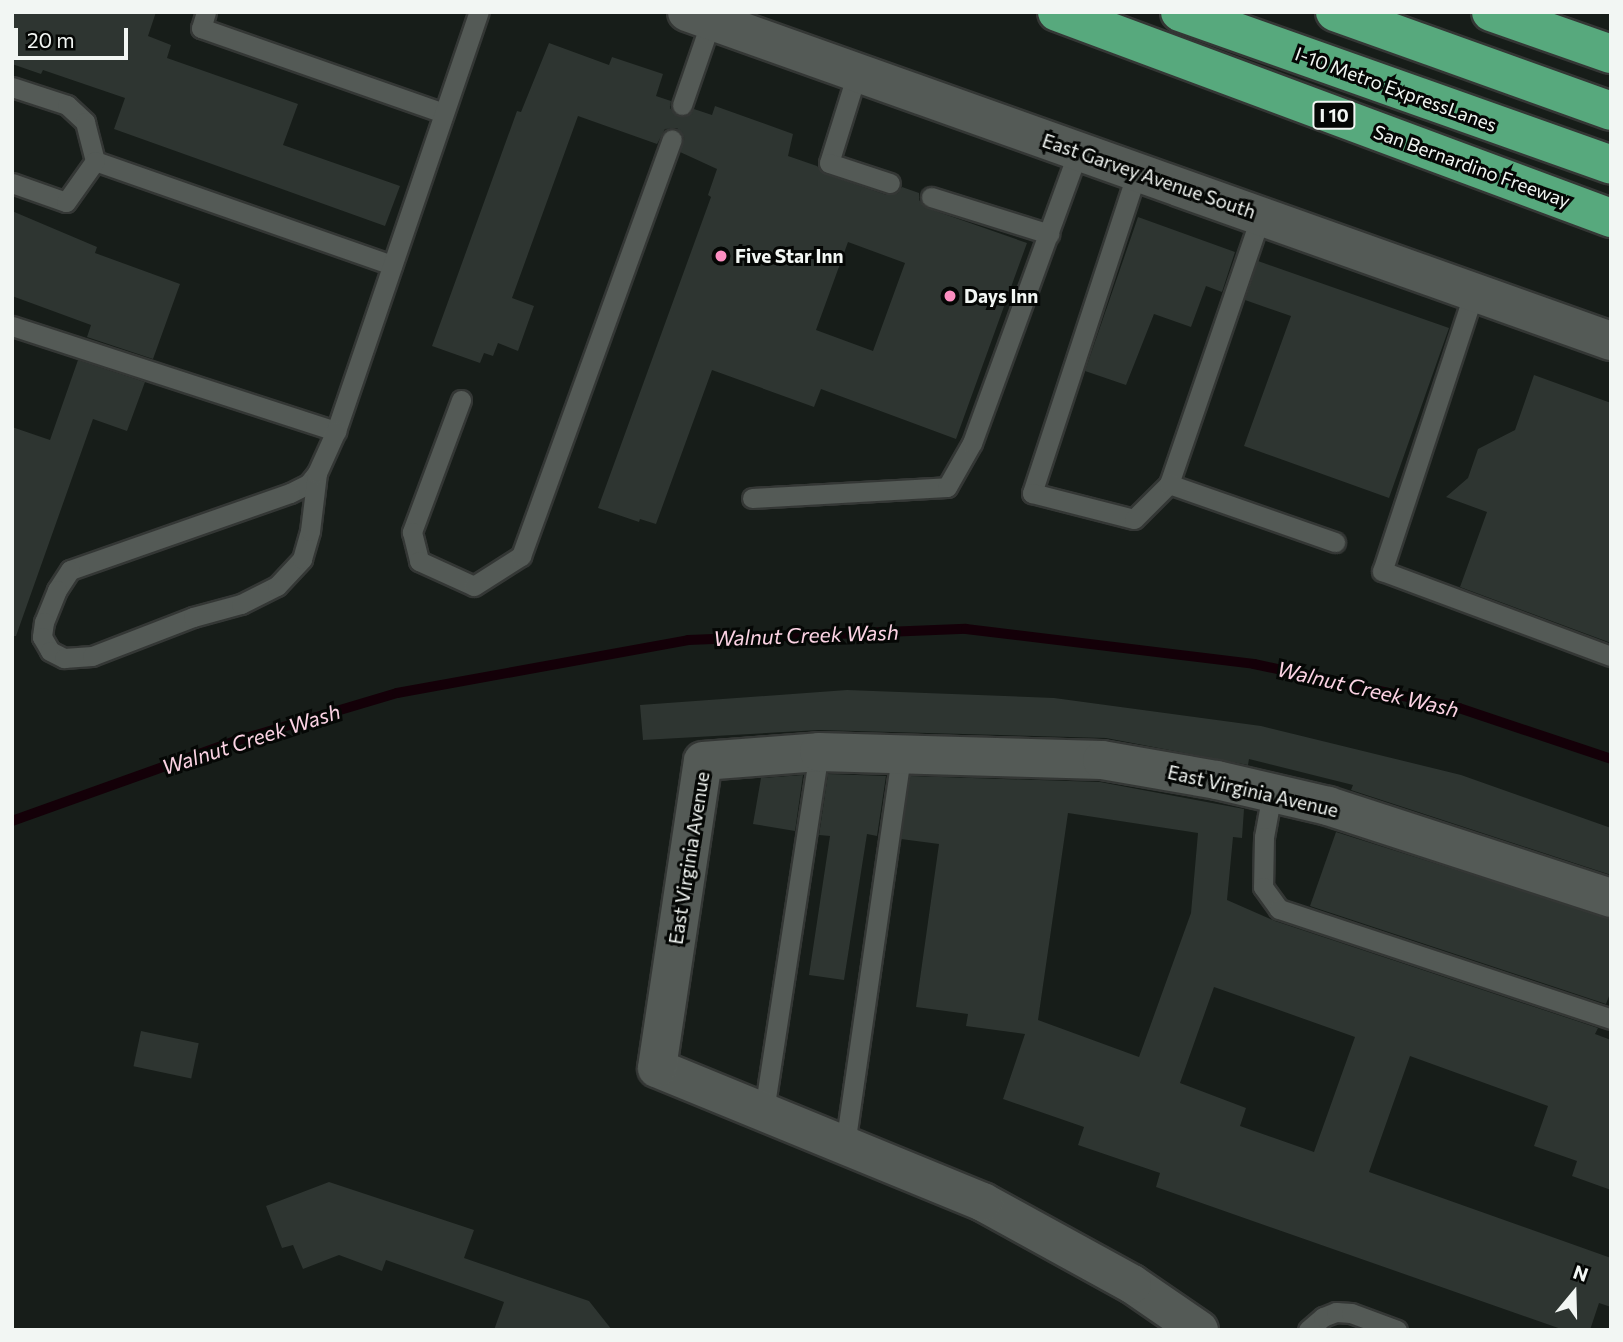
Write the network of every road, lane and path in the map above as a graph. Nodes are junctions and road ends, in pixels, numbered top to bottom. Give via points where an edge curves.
1 (206, 12) edge
2 (479, 12) edge
3 (1058, 12) edge
4 (1180, 12) edge
5 (1335, 12) edge
6 (1491, 12) edge
7 (699, 16) edge
8 (1611, 54) edge
9 (857, 73) junction
10 (12, 86) edge
11 (682, 105) dead end
12 (1611, 111) edge
13 (444, 113) junction
14 (672, 139) dead end
15 (1078, 151) junction
16 (96, 161) junction
17 (1611, 166) edge
18 (1137, 172) junction
19 (12, 183) edge
20 (890, 183) dead end
21 (931, 197) dead end
22 (1261, 215) junction
23 (1611, 218) edge
24 (1049, 234) junction
25 (392, 265) junction
26 (1474, 292) junction
27 (12, 326) edge
28 (1611, 341) edge
29 (461, 400) dead end
30 (336, 431) junction
31 (317, 473) junction
32 (1168, 484) junction
33 (752, 498) dead end
34 (1335, 542) dead end
35 (1611, 656) edge
36 (819, 752) junction
37 (901, 754) junction
38 (1272, 793) junction
39 (1611, 898) edge
40 (1611, 1019) edge
41 (764, 1111) junction
42 (845, 1145) junction
43 (1199, 1330) edge
44 (1308, 1330) edge
45 (1397, 1330) edge

1 - 13 lane via 201,28
2 - 13 lane
3 - 23 highway, San Bernardino Freeway / I 10
4 - 17 highway, I-10 Metro ExpressLanes
5 - 12 highway
6 - 8 highway
7 - 9 street, East Garvey Avenue South
7 - 11 lane
9 - 15 street, East Garvey Avenue South
9 - 20 lane via 829,163
10 - 16 lane via 66,105 85,122
13 - 25 lane
14 - 29 lane via 522,556 474,586 419,561 412,533
15 - 18 street, East Garvey Avenue South
15 - 24 lane
16 - 19 lane via 66,202
16 - 25 lane
18 - 22 street, East Garvey Avenue South
18 - 32 lane via 1032,493 1134,519
21 - 24 lane
22 - 26 street, East Garvey Avenue South
22 - 32 lane
24 - 33 lane via 972,443 947,487
25 - 30 lane
26 - 28 street, East Garvey Avenue South
26 - 35 lane via 1382,571
27 - 30 lane
30 - 31 lane
31 - 31 lane via 290,494 70,570 44,622 42,637 50,651 64,658 92,656 193,617 241,604 277,586 302,559
32 - 34 lane
36 - 37 street, East Virginia Avenue
36 - 41 lane
36 - 41 street, East Virginia Avenue via 703,761 657,1068
37 - 38 street, East Virginia Avenue via 1102,760
37 - 42 lane
38 - 39 street, East Virginia Avenue via 1328,806
38 - 40 lane via 1264,837 1263,887 1279,909
41 - 42 street, East Virginia Avenue
42 - 43 street, East Virginia Avenue via 983,1202 1132,1284
44 - 45 lane via 1336,1312

